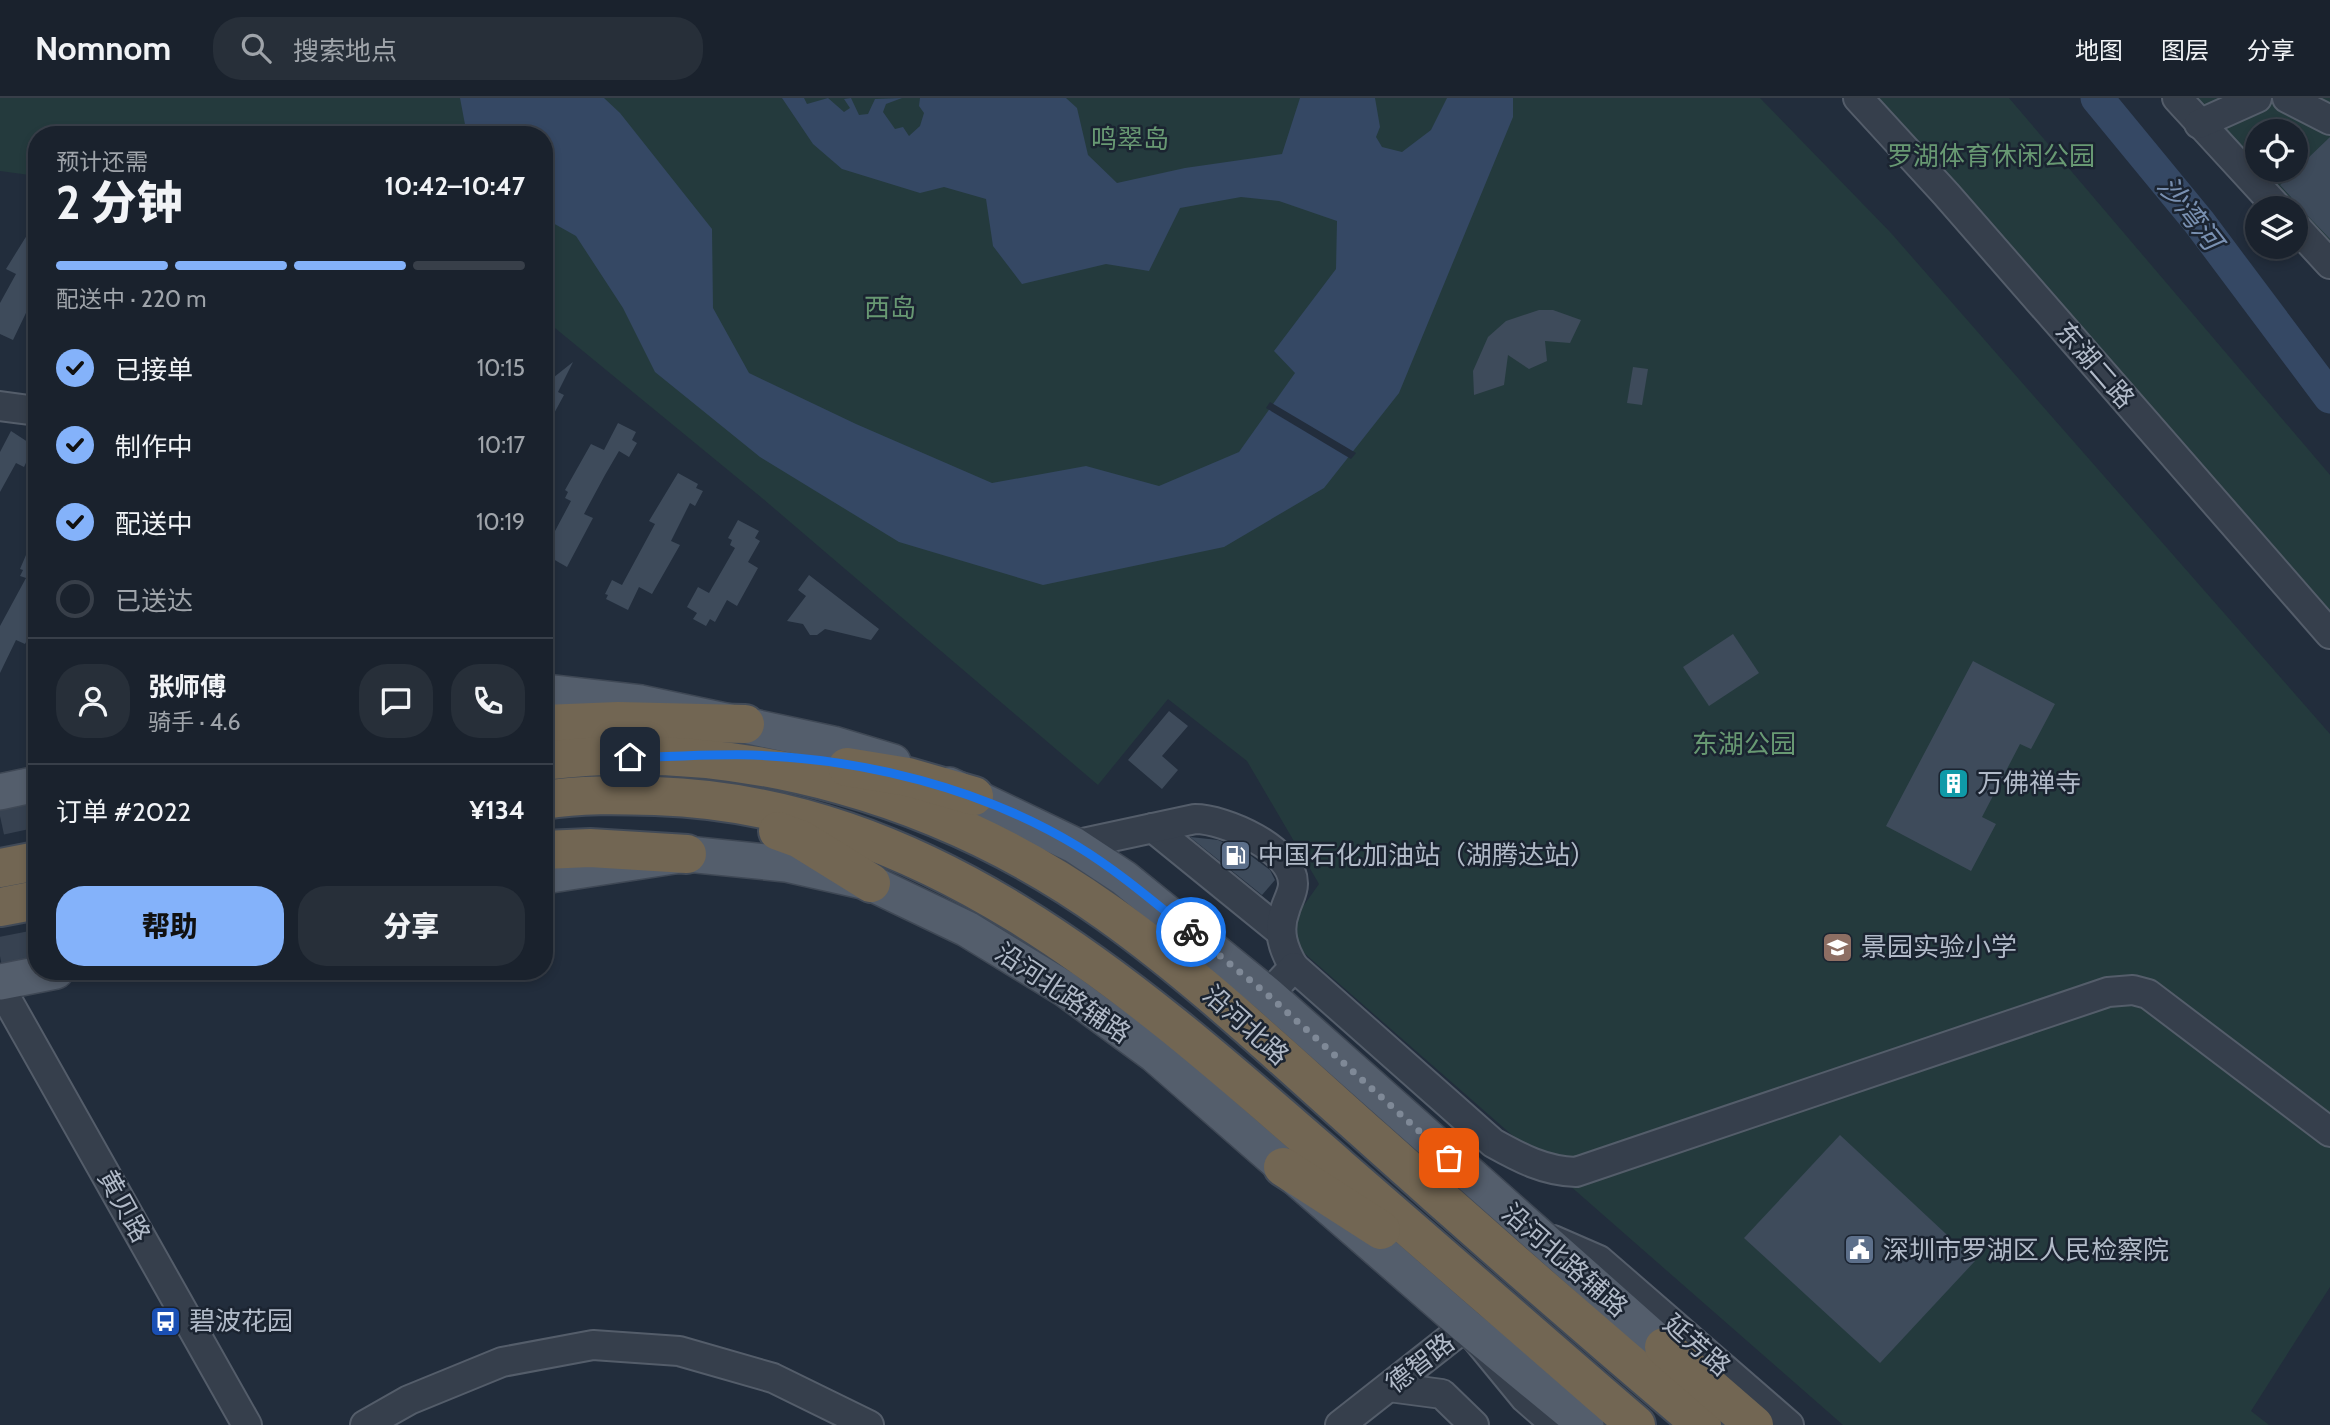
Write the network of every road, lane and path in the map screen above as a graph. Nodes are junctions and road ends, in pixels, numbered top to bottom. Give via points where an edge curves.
1 (1858, 98) edge
2 (2178, 98) edge
3 (2257, 98) edge
4 (2287, 98) edge
5 (2330, 120) edge
6 (2199, 124) junction
7 (2267, 196) edge
8 (2308, 240) edge
9 (2330, 264) edge
10 (0, 407) edge
11 (28, 410) edge
12 (2330, 634) edge
13 (553, 693) edge
14 (553, 724) edge
15 (745, 724) junction
16 (681, 757) junction
17 (553, 760) edge
18 (28, 786) edge
19 (0, 792) edge
20 (974, 796) junction
21 (687, 797) junction
22 (553, 799) edge
23 (1153, 828) junction
24 (1074, 845) junction
25 (553, 850) edge
26 (687, 854) junction
27 (28, 862) edge
28 (0, 868) edge
29 (553, 875) edge
30 (871, 883) junction
31 (28, 902) edge
32 (0, 907) edge
33 (1281, 932) junction
34 (1294, 967) junction
35 (28, 978) edge
36 (0, 985) edge
37 (1268, 995) junction
38 (2330, 1132) edge
39 (1283, 1167) joint
40 (1530, 1230) junction
41 (1480, 1315) junction
42 (1664, 1347) junction
43 (1389, 1387) junction
44 (247, 1425) edge
45 (365, 1425) edge
46 (869, 1425) edge
47 (1340, 1425) edge
48 (1474, 1425) edge
49 (1556, 1425) edge
50 (1586, 1425) edge
51 (1636, 1425) edge
52 (1702, 1425) edge
53 (1730, 1425) edge
54 (1754, 1425) edge
55 (1789, 1425) edge

1 - 12 street, 东湖二路
2 - 6 street
3 - 6 street
4 - 5 street
6 - 7 street
8 - 9 street
10 - 11 street
13 - 15 main road, 沿河北路辅路 via 640,703
14 - 15 highway
15 - 20 main road, 沿河北路辅路 via 880,758
16 - 17 highway, 沿河北路
16 - 20 highway via 752,755 805,760 908,777
16 - 52 highway, 沿河北路 via 782,769 874,795 998,847 1106,911 1203,987
18 - 19 main road
20 - 24 main road, 沿河北路辅路
21 - 22 highway, 沿河北路
21 - 30 highway via 800,839
21 - 41 highway, 沿河北路 via 752,806 863,837 981,890 1179,1027
23 - 24 street
23 - 33 street
23 - 33 street via 1213,819 1244,831 1281,859 1293,884
24 - 37 main road, 沿河北路辅路 via 1124,878
25 - 26 highway
26 - 29 main road, 沿河北路辅路
26 - 30 main road, 沿河北路辅路 via 786,864
27 - 28 highway
30 - 39 main road, 沿河北路辅路 via 967,929 1065,989 1155,1055
31 - 32 highway
33 - 34 street via 1283,949
34 - 37 street
34 - 38 street via 1493,1143 1555,1171 1576,1172 2108,992 2133,990 2148,994
35 - 36 main road
36 - 44 street, 黄贝路
37 - 40 main road, 沿河北路辅路
39 - 41 highway
40 - 42 main road, 沿河北路辅路
40 - 55 street, 延芳路 via 1599,1260
41 - 43 street, 德智路
41 - 49 street via 1525,1398
41 - 50 main road
41 - 51 highway, 沿河北路
42 - 53 main road, 沿河北路辅路
42 - 54 highway
43 - 47 street, 德智路
43 - 48 street via 1442,1394
45 - 46 street via 409,1400 502,1362 593,1345 679,1351 719,1362 773,1378

